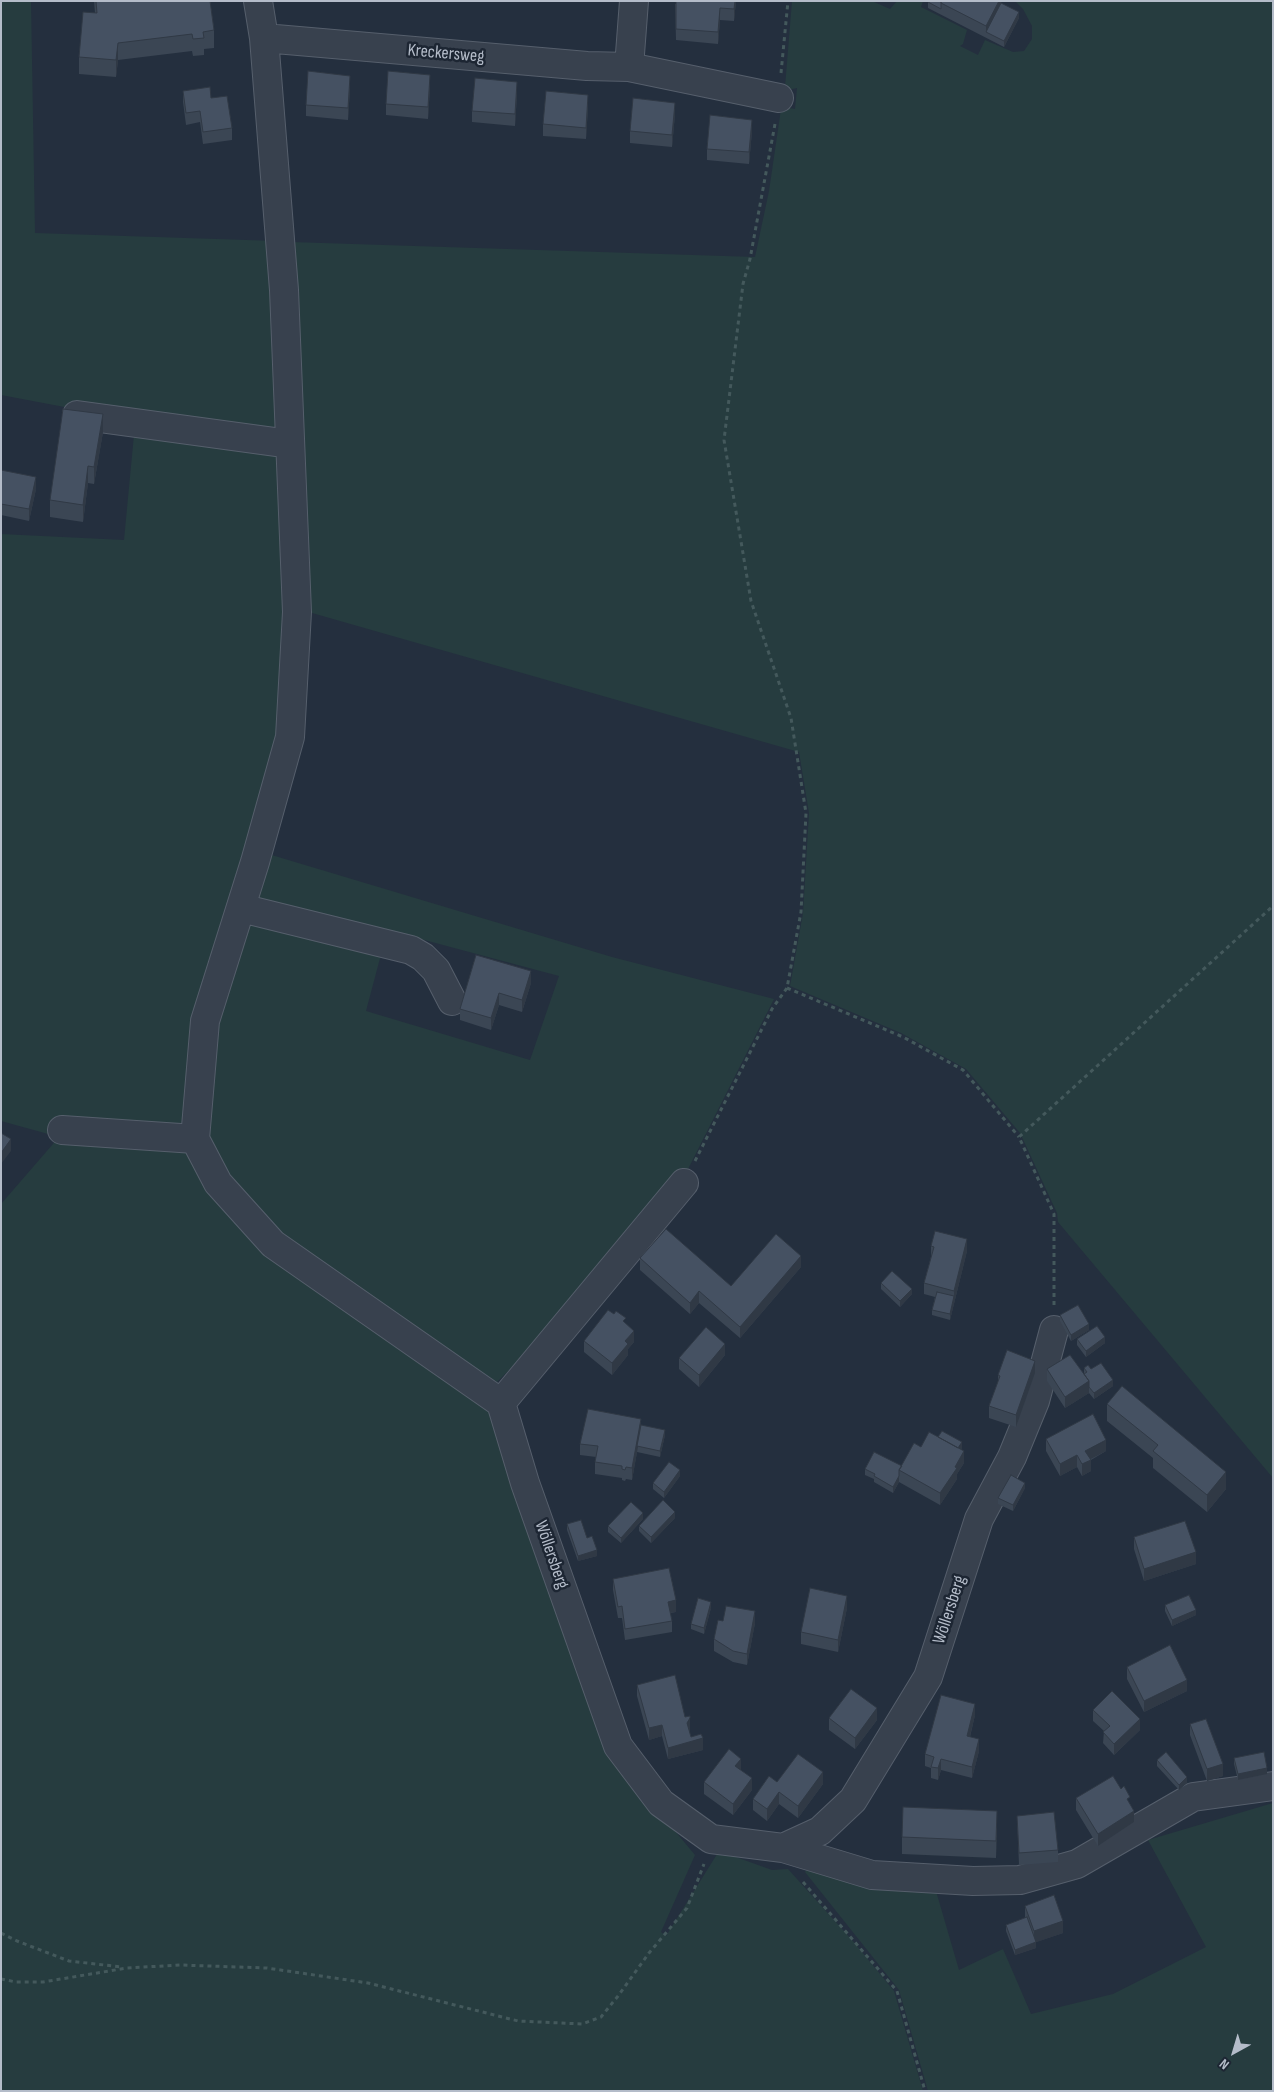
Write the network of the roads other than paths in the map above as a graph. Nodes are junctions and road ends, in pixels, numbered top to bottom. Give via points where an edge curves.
1 (258, 1) edge
2 (634, 1) edge
3 (264, 38) junction
4 (629, 67) junction
5 (779, 98) road end
6 (77, 415) edge
7 (290, 444) junction
8 (241, 908) junction
9 (452, 1001) dead end
10 (62, 1130) dead end
11 (196, 1139) junction
12 (684, 1183) road end
13 (1054, 1330) road end
14 (504, 1413) junction
15 (1273, 1786) edge
16 (783, 1848) junction

1 - 3 street
2 - 4 street
3 - 4 street, Kreckersweg
3 - 7 street via 284,290
4 - 5 street, Kreckersweg
6 - 7 street
7 - 8 street via 297,612 290,737
8 - 9 street via 411,950 436,970
8 - 11 street via 205,1021
10 - 11 street
11 - 14 street via 218,1183 273,1244
12 - 14 street
13 - 16 street, Wöllersberg via 1035,1401 1012,1457 979,1519 928,1677 853,1800 820,1831
14 - 16 street, Wöllersberg via 525,1483 618,1746 661,1803 711,1839
15 - 16 street, Wöllersberg via 1192,1797 1077,1864 1020,1880 973,1881 872,1874

